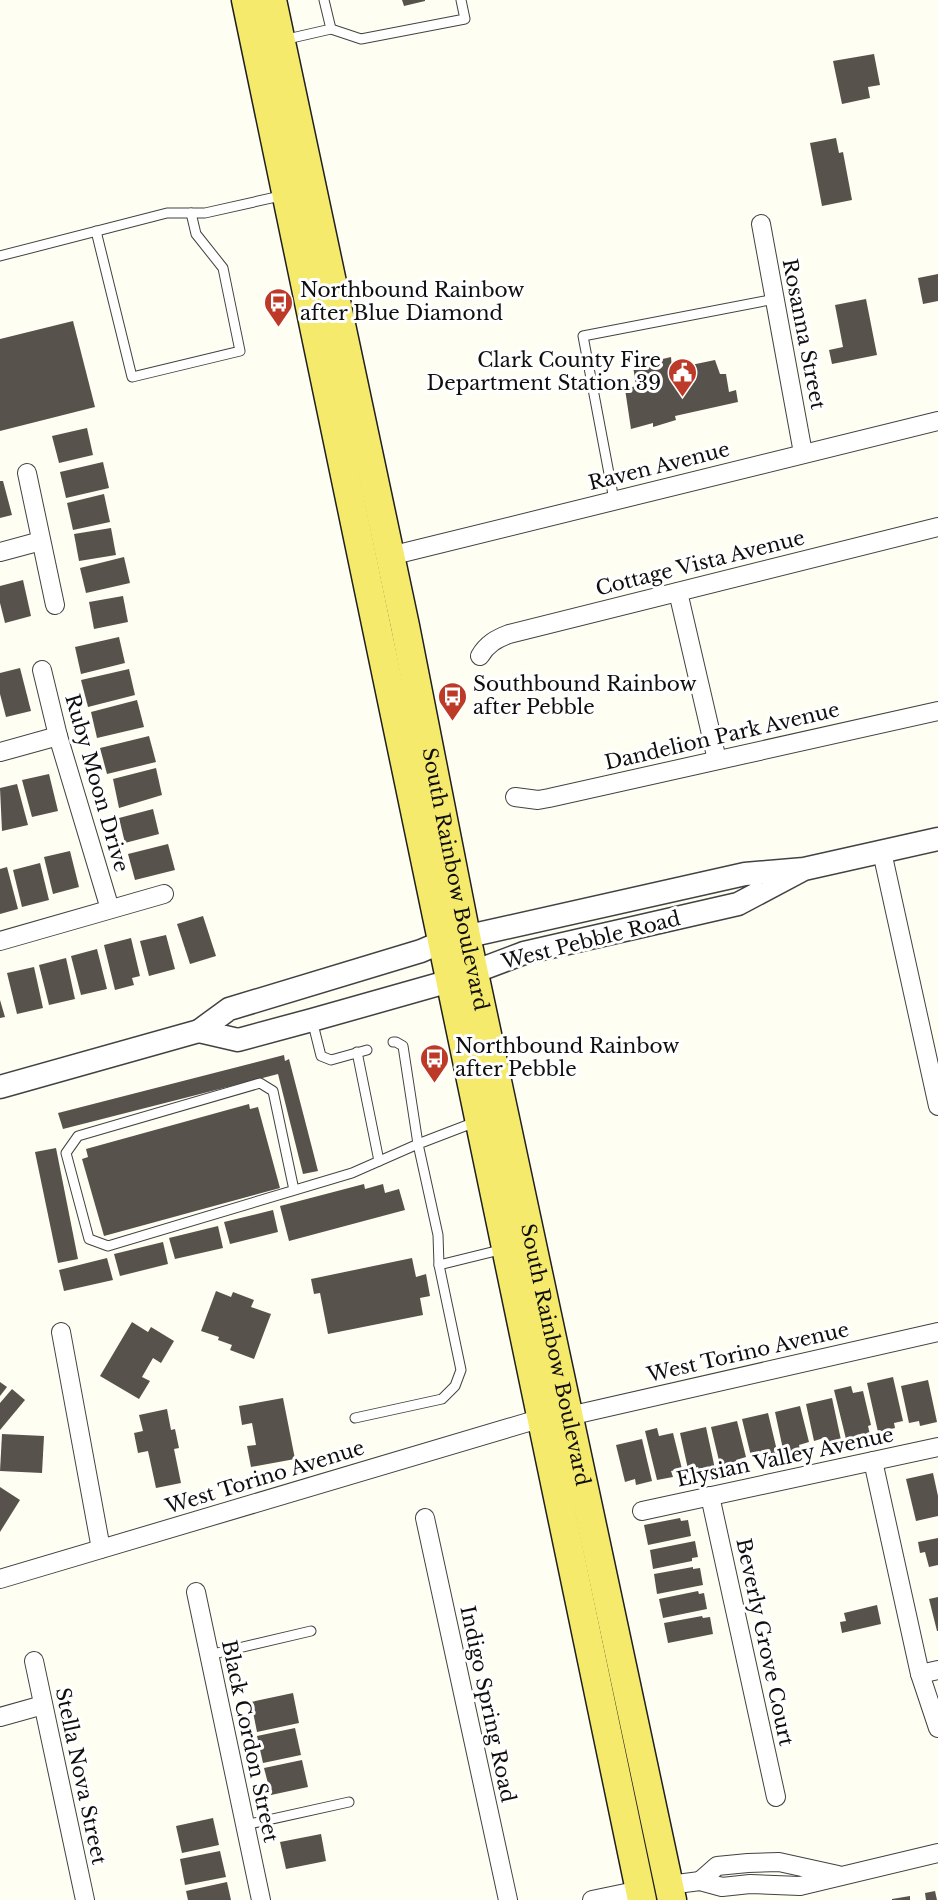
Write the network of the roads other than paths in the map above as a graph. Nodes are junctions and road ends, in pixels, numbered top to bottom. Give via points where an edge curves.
1 (246, 0) edge
2 (272, 0) edge
3 (324, 0) edge
4 (461, 0) edge
5 (331, 29) junction
6 (280, 40) junction
7 (287, 194) junction
8 (191, 213) junction
9 (761, 224) dead end
10 (96, 231) junction
11 (0, 256) edge
12 (775, 299) junction
13 (938, 421) edge
14 (804, 453) junction
15 (27, 473) dead end
16 (349, 491) junction
17 (614, 500) junction
18 (938, 527) edge
19 (41, 541) junction
20 (0, 552) edge
21 (390, 556) junction
22 (362, 560) junction
23 (678, 592) junction
24 (55, 605) dead end
25 (405, 626) junction
26 (480, 656) dead end
27 (42, 670) dead end
28 (938, 711) edge
29 (58, 736) junction
30 (0, 752) edge
31 (717, 760) junction
32 (515, 797) dead end
33 (938, 839) edge
34 (882, 852) junction
35 (804, 869) junction
36 (164, 894) dead end
37 (110, 909) junction
38 (454, 939) junction
39 (0, 941) edge
40 (462, 976) junction
41 (312, 1020) junction
42 (199, 1031) junction
43 (393, 1042) dead end
44 (373, 1079) dead end
45 (363, 1082) junction
46 (0, 1087) edge
47 (938, 1106) edge
48 (480, 1120) junction
49 (418, 1144) junction
50 (379, 1161) junction
51 (294, 1190) junction
52 (508, 1257) junction
53 (439, 1265) junction
54 (61, 1332) dead end
55 (938, 1332) edge
56 (555, 1417) junction
57 (355, 1418) dead end
58 (938, 1447) edge
59 (873, 1461) junction
60 (710, 1496) junction
61 (642, 1511) dead end
62 (425, 1518) dead end
63 (100, 1549) junction
64 (0, 1579) edge
65 (196, 1592) dead end
66 (311, 1631) dead end
67 (209, 1655) junction
68 (34, 1661) dead end
69 (938, 1670) edge
70 (920, 1674) junction
71 (43, 1705) junction
72 (0, 1717) edge
73 (938, 1728) edge
74 (776, 1797) dead end
75 (349, 1802) dead end
76 (245, 1825) junction
77 (938, 1853) edge
78 (779, 1862) junction
79 (840, 1875) junction
80 (700, 1881) junction
81 (778, 1884) junction
82 (655, 1895) edge
83 (85, 1900) edge
84 (261, 1900) edge
85 (507, 1900) edge
86 (592, 1900) edge

1 - 7 main road, South Rainbow Boulevard
2 - 6 main road, South Rainbow Boulevard
3 - 5 lane
4 - 5 lane via 465,19 361,39
5 - 6 lane
6 - 21 main road, South Rainbow Boulevard
7 - 8 lane
7 - 16 main road, South Rainbow Boulevard
8 - 10 lane via 167,213
8 - 10 lane via 196,234 223,268 240,351 132,376
9 - 12 street, Rosanna Street
10 - 11 lane
12 - 14 street, Rosanna Street
12 - 17 lane via 583,336
13 - 14 street, Raven Avenue
14 - 17 street, Raven Avenue
15 - 19 street
16 - 21 main road via 364,500 375,546 383,556
16 - 22 main road, South Rainbow Boulevard
17 - 21 street, Raven Avenue
18 - 23 street, Cottage Vista Avenue
19 - 20 street
19 - 24 street
21 - 25 main road, South Rainbow Boulevard
22 - 25 main road via 375,566 387,613
22 - 38 main road, South Rainbow Boulevard
23 - 26 street, Cottage Vista Avenue via 509,634 495,640
23 - 31 street
25 - 38 main road, South Rainbow Boulevard
27 - 29 street, Ruby Moon Drive
28 - 31 street, Dandelion Park Avenue
29 - 30 street
29 - 37 street, Ruby Moon Drive
31 - 32 street, Dandelion Park Avenue via 549,798
33 - 34 street, West Pebble Road
34 - 35 street, West Pebble Road
34 - 47 street
35 - 38 street, West Pebble Road via 745,874
35 - 40 street, West Pebble Road via 738,904 524,953
36 - 37 street
37 - 39 street
38 - 40 main road, South Rainbow Boulevard
38 - 42 street, West Pebble Road via 229,1009
40 - 41 street, West Pebble Road
40 - 48 main road, South Rainbow Boulevard
40 - 56 main road, South Rainbow Boulevard
41 - 42 street, West Pebble Road via 238,1040
41 - 45 lane via 321,1056 331,1060 362,1051
42 - 46 street, West Pebble Road
43 - 49 lane via 404,1046 404,1072
44 - 45 lane
45 - 50 lane via 373,1105
48 - 49 lane
48 - 52 main road, South Rainbow Boulevard
49 - 50 lane
49 - 53 lane via 438,1235
50 - 51 lane
51 - 51 lane via 108,1246 89,1239 66,1153 78,1136 260,1083 273,1091
52 - 53 lane
52 - 56 main road, South Rainbow Boulevard
53 - 57 lane via 461,1370 456,1386 442,1399
54 - 63 street
55 - 56 street, West Torino Avenue
56 - 63 street, West Torino Avenue
56 - 82 main road, South Rainbow Boulevard via 611,1751 635,1798
56 - 82 main road, South Rainbow Boulevard via 572,1493 589,1512
58 - 59 street, Elysian Valley Avenue
59 - 60 street, Elysian Valley Avenue
59 - 70 street
60 - 61 street, Elysian Valley Avenue
60 - 74 street, Beverly Grove Court
62 - 85 street, Indigo Spring Road
63 - 64 street, West Torino Avenue
65 - 67 street, Black Cordon Street
66 - 67 lane
67 - 76 street, Black Cordon Street
68 - 71 street, Stella Nova Street
69 - 70 street
70 - 73 street
71 - 72 street
71 - 83 street, Stella Nova Street
75 - 76 lane
76 - 84 street, Black Cordon Street
77 - 79 street
78 - 79 street
78 - 80 street via 717,1866
78 - 81 lane
79 - 81 street via 800,1886
80 - 81 street via 722,1887
80 - 82 street
82 - 86 street

